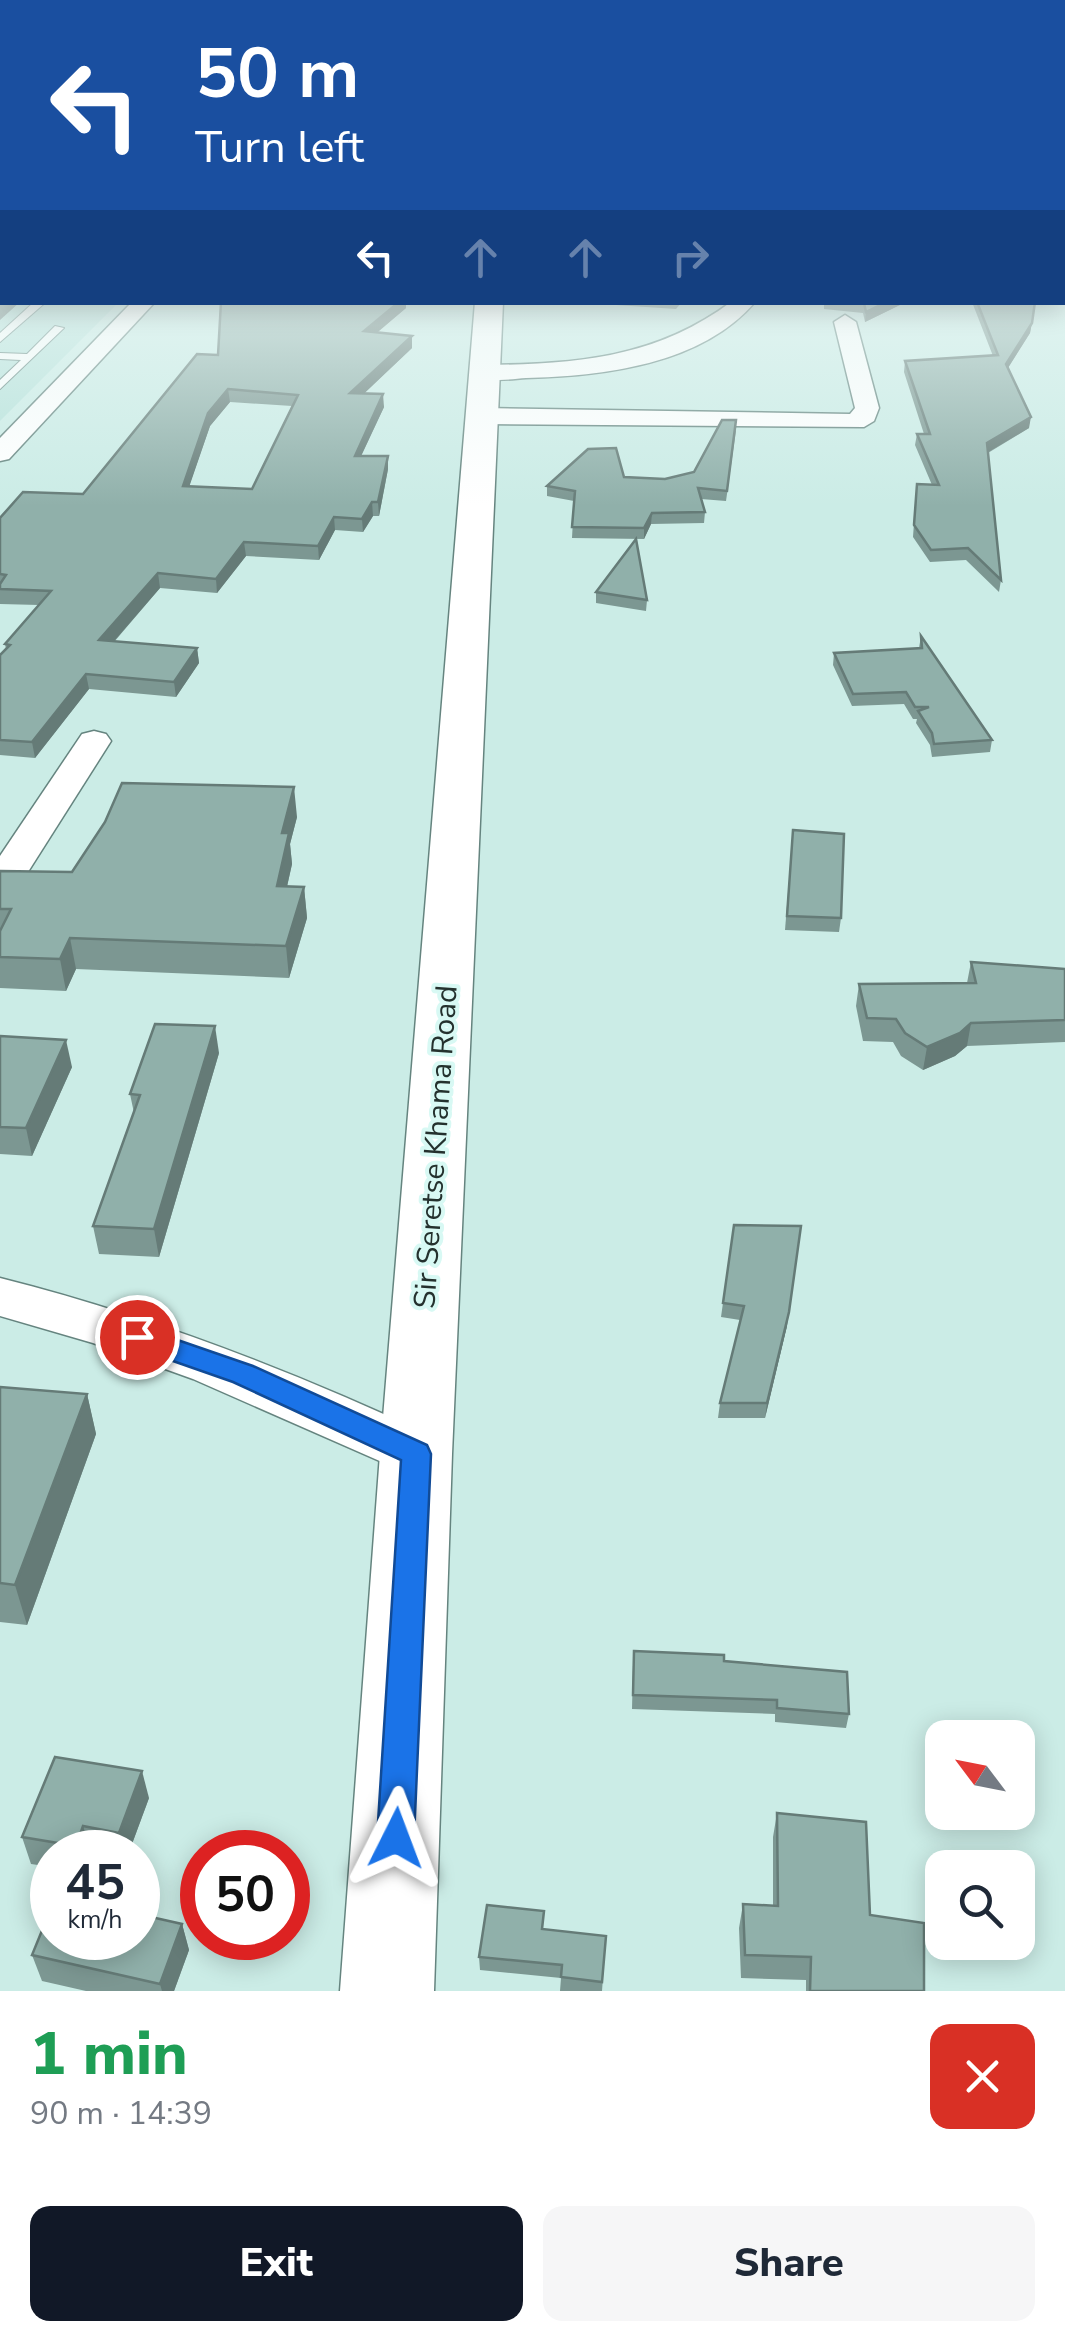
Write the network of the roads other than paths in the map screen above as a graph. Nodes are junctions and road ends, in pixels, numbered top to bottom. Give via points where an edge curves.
1 (21, 320) edge
2 (128, 320) edge
3 (488, 320) edge
4 (720, 320) edge
5 (845, 322) dead end
6 (59, 328) dead end
7 (0, 338) edge
8 (0, 356) edge
9 (30, 357) junction
10 (0, 386) edge
11 (486, 394) junction
12 (0, 453) edge
13 (94, 741) dead end
14 (0, 886) edge
15 (0, 1296) edge
16 (416, 1454) junction
17 (387, 1991) edge

1 - 7 lane
2 - 12 street
3 - 11 main road, Sir Seretse Khama Road
4 - 11 street via 669,352 563,370
5 - 11 street via 868,408 855,422
6 - 9 lane
8 - 9 lane
9 - 10 lane
11 - 16 main road, Sir Seretse Khama Road
13 - 14 street
15 - 16 street via 243,1374
16 - 17 main road, Sir Seretse Khama Road

